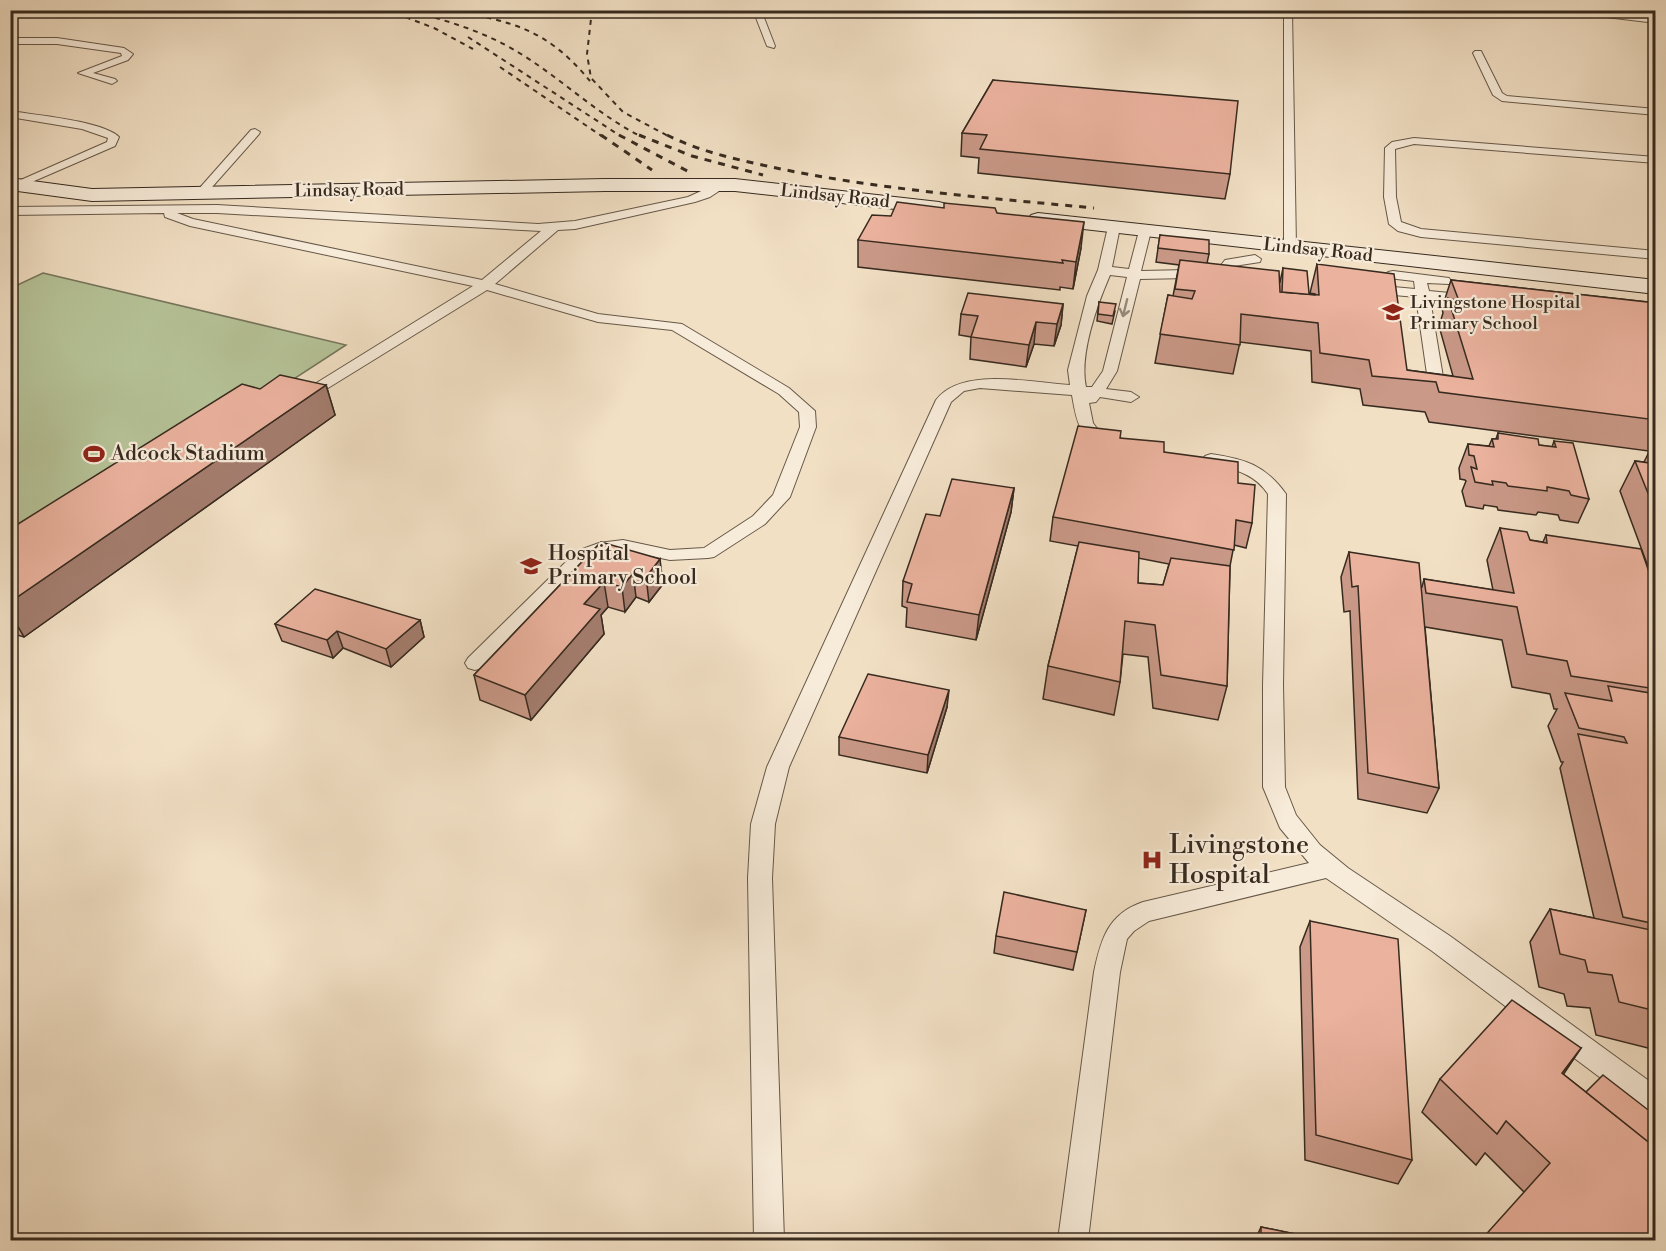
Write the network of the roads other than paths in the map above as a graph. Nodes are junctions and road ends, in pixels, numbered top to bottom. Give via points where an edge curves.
1 (757, 10) edge
2 (1288, 10) edge
3 (1552, 10) edge
4 (1656, 21) edge
5 (10, 41) edge
6 (771, 46) dead end
7 (1478, 53) dead end
8 (112, 81) dead end
9 (1656, 112) edge
10 (10, 114) edge
11 (255, 132) dead end
12 (1656, 160) edge
13 (14, 184) edge
14 (721, 185) junction
15 (201, 193) junction
16 (159, 209) junction
17 (959, 210) edge
18 (10, 211) edge
19 (1019, 217) edge
20 (554, 227) junction
21 (1114, 227) junction
22 (1145, 231) junction
23 (1290, 247) junction
24 (1656, 255) edge
25 (1256, 259) dead end
26 (1105, 270) junction
27 (1188, 274) edge
28 (1221, 274) edge
29 (1133, 275) junction
30 (1393, 275) edge
31 (1420, 278) junction
32 (1444, 281) dead end
33 (485, 285) junction
34 (1356, 287) edge
35 (1656, 287) edge
36 (1423, 294) junction
37 (1481, 301) edge
38 (1096, 392) junction
39 (1438, 394) edge
40 (1131, 397) dead end
41 (302, 398) edge
42 (1080, 401) junction
43 (1127, 446) edge
44 (1193, 456) edge
45 (475, 663) dead end
46 (1330, 868) junction
47 (1656, 1103) edge
48 (769, 1240) edge
49 (1073, 1240) edge

1 - 6 lane
2 - 23 lane
3 - 4 lane
5 - 8 lane via 57,41 124,51 128,54 126,58 83,73
7 - 9 lane via 1498,95 1505,99
10 - 13 lane via 114,137 111,144
11 - 15 lane
12 - 24 lane via 1414,141 1390,148 1390,197 1395,224 1402,228
13 - 15 street, Lindsay Road via 92,195
14 - 15 street, Lindsay Road
14 - 17 street, Lindsay Road
14 - 20 lane via 691,200
16 - 18 lane
16 - 20 lane via 217,209 506,228
16 - 33 lane via 190,222
19 - 21 street, Lindsay Road
20 - 33 lane
21 - 22 street, Lindsay Road
21 - 26 lane
22 - 23 street, Lindsay Road
22 - 29 lane
23 - 35 street, Lindsay Road
25 - 28 lane via 1234,261
26 - 29 lane
26 - 42 lane via 1094,296 1075,370
27 - 29 lane
29 -> 38 lane via 1110,371
30 - 31 lane
31 - 32 lane
31 - 36 lane
33 - 41 lane
33 - 45 lane via 597,318 660,322 677,327 784,391 801,404 808,427 781,497 759,520 708,553 669,555 623,545 583,555
34 - 36 lane
36 - 37 lane
36 - 39 lane
38 - 40 lane
38 - 42 lane
42 - 43 lane via 1085,424 1095,437
42 - 48 lane via 980,383 959,388 944,400 778,767 763,824 760,878
44 - 46 lane via 1254,469 1277,494 1274,787 1286,819
46 - 47 lane via 1408,919
46 - 49 lane via 1143,912 1123,923 1114,940 1107,972

